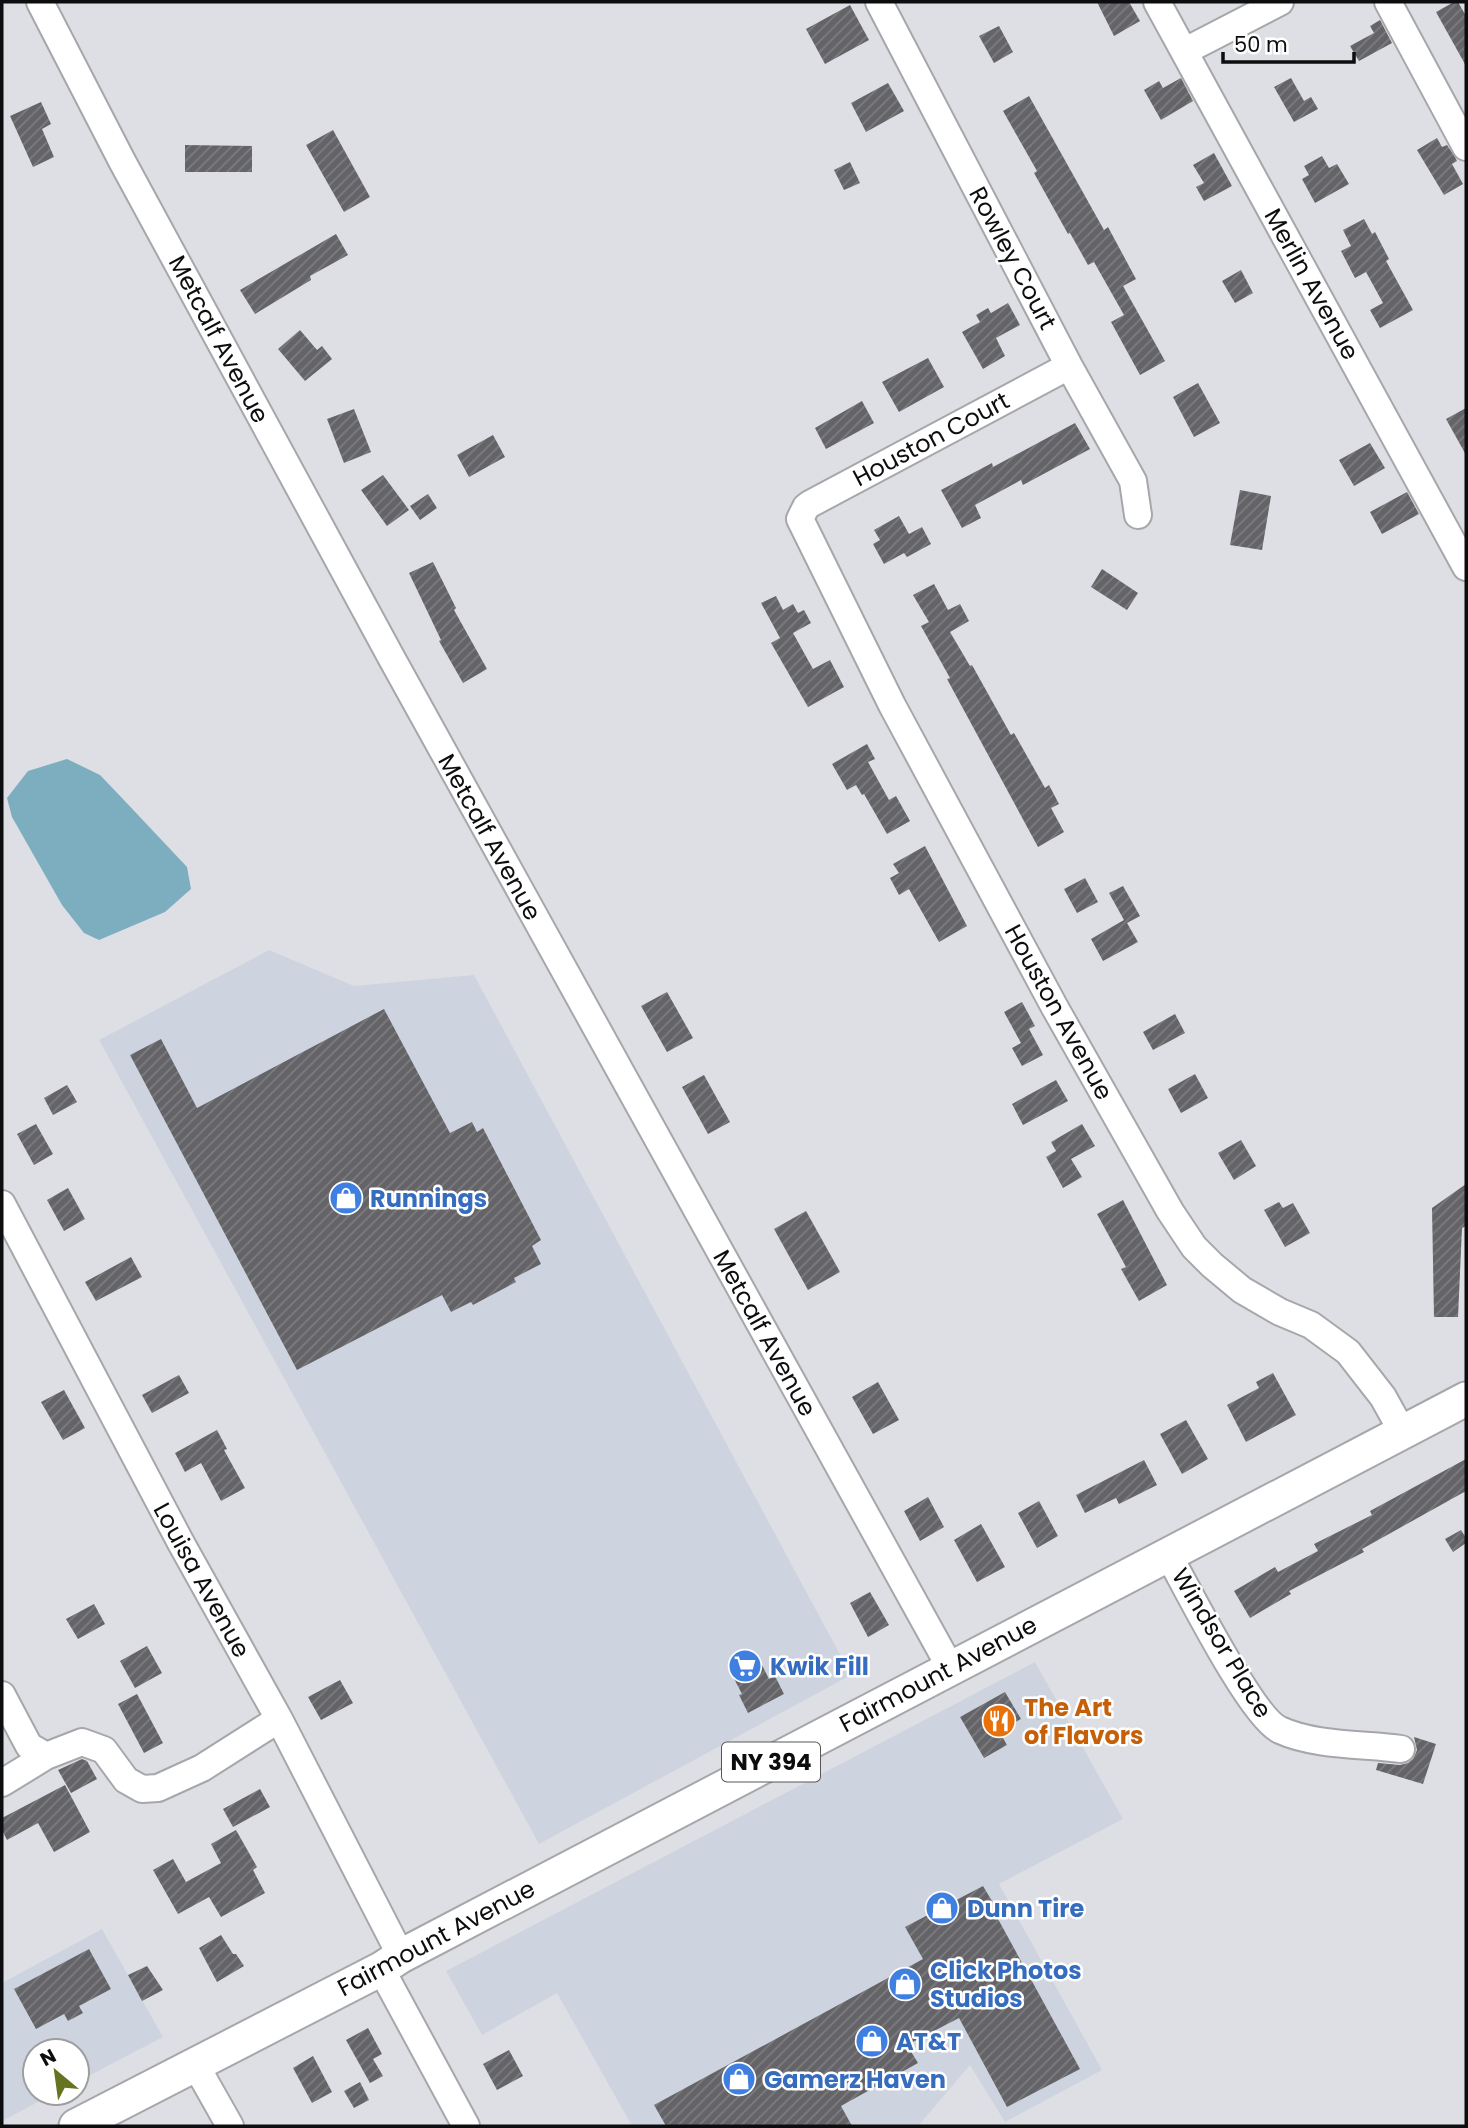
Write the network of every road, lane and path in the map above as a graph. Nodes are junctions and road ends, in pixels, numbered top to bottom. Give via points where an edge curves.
1 (40, 2) edge
2 (879, 2) edge
3 (1157, 2) edge
4 (1280, 2) edge
5 (1388, 2) edge
6 (1185, 51) junction
7 (1466, 147) edge
8 (1069, 366) junction
9 (1138, 515) dead end
10 (800, 519) joint
11 (1466, 566) edge
12 (2, 1204) edge
13 (1466, 1399) edge
14 (1403, 1433) junction
15 (1168, 1554) junction
16 (950, 1667) junction
17 (2, 1695) edge
18 (279, 1719) junction
19 (1401, 1749) dead end
20 (40, 1753) junction
21 (2, 1783) edge
22 (391, 1963) junction
23 (195, 2064) junction
24 (76, 2126) edge
25 (230, 2126) edge
26 (466, 2126) edge

1 - 16 street, Metcalf Avenue via 391,657
2 - 8 street, Rowley Court
3 - 6 street, Merlin Avenue
4 - 6 street
5 - 7 street
6 - 11 street, Merlin Avenue
8 - 9 street, Rowley Court via 1133,481
8 - 10 street, Houston Court via 810,504
10 - 14 street, Houston Avenue via 892,705 1170,1211 1194,1247 1242,1290 1311,1325 1348,1352 1383,1397
12 - 18 street, Louisa Avenue
13 - 14 main road, Fairmount Avenue / NY 394
14 - 15 main road, Fairmount Avenue / NY 394
15 - 16 main road, Fairmount Avenue / NY 394
15 - 19 street, Windsor Place via 1252,1703 1273,1727 1318,1742
16 - 22 main road, Fairmount Avenue / NY 394
17 - 20 street via 29,1746
18 - 20 street via 202,1768 158,1788 142,1789 126,1780 104,1750 82,1742
18 - 22 street, Louisa Avenue via 383,1917
20 - 21 street
22 - 23 main road, Fairmount Avenue / NY 394
22 - 26 street, Louisa Avenue
23 - 24 main road, Fairmount Avenue / NY 394
23 - 25 street

